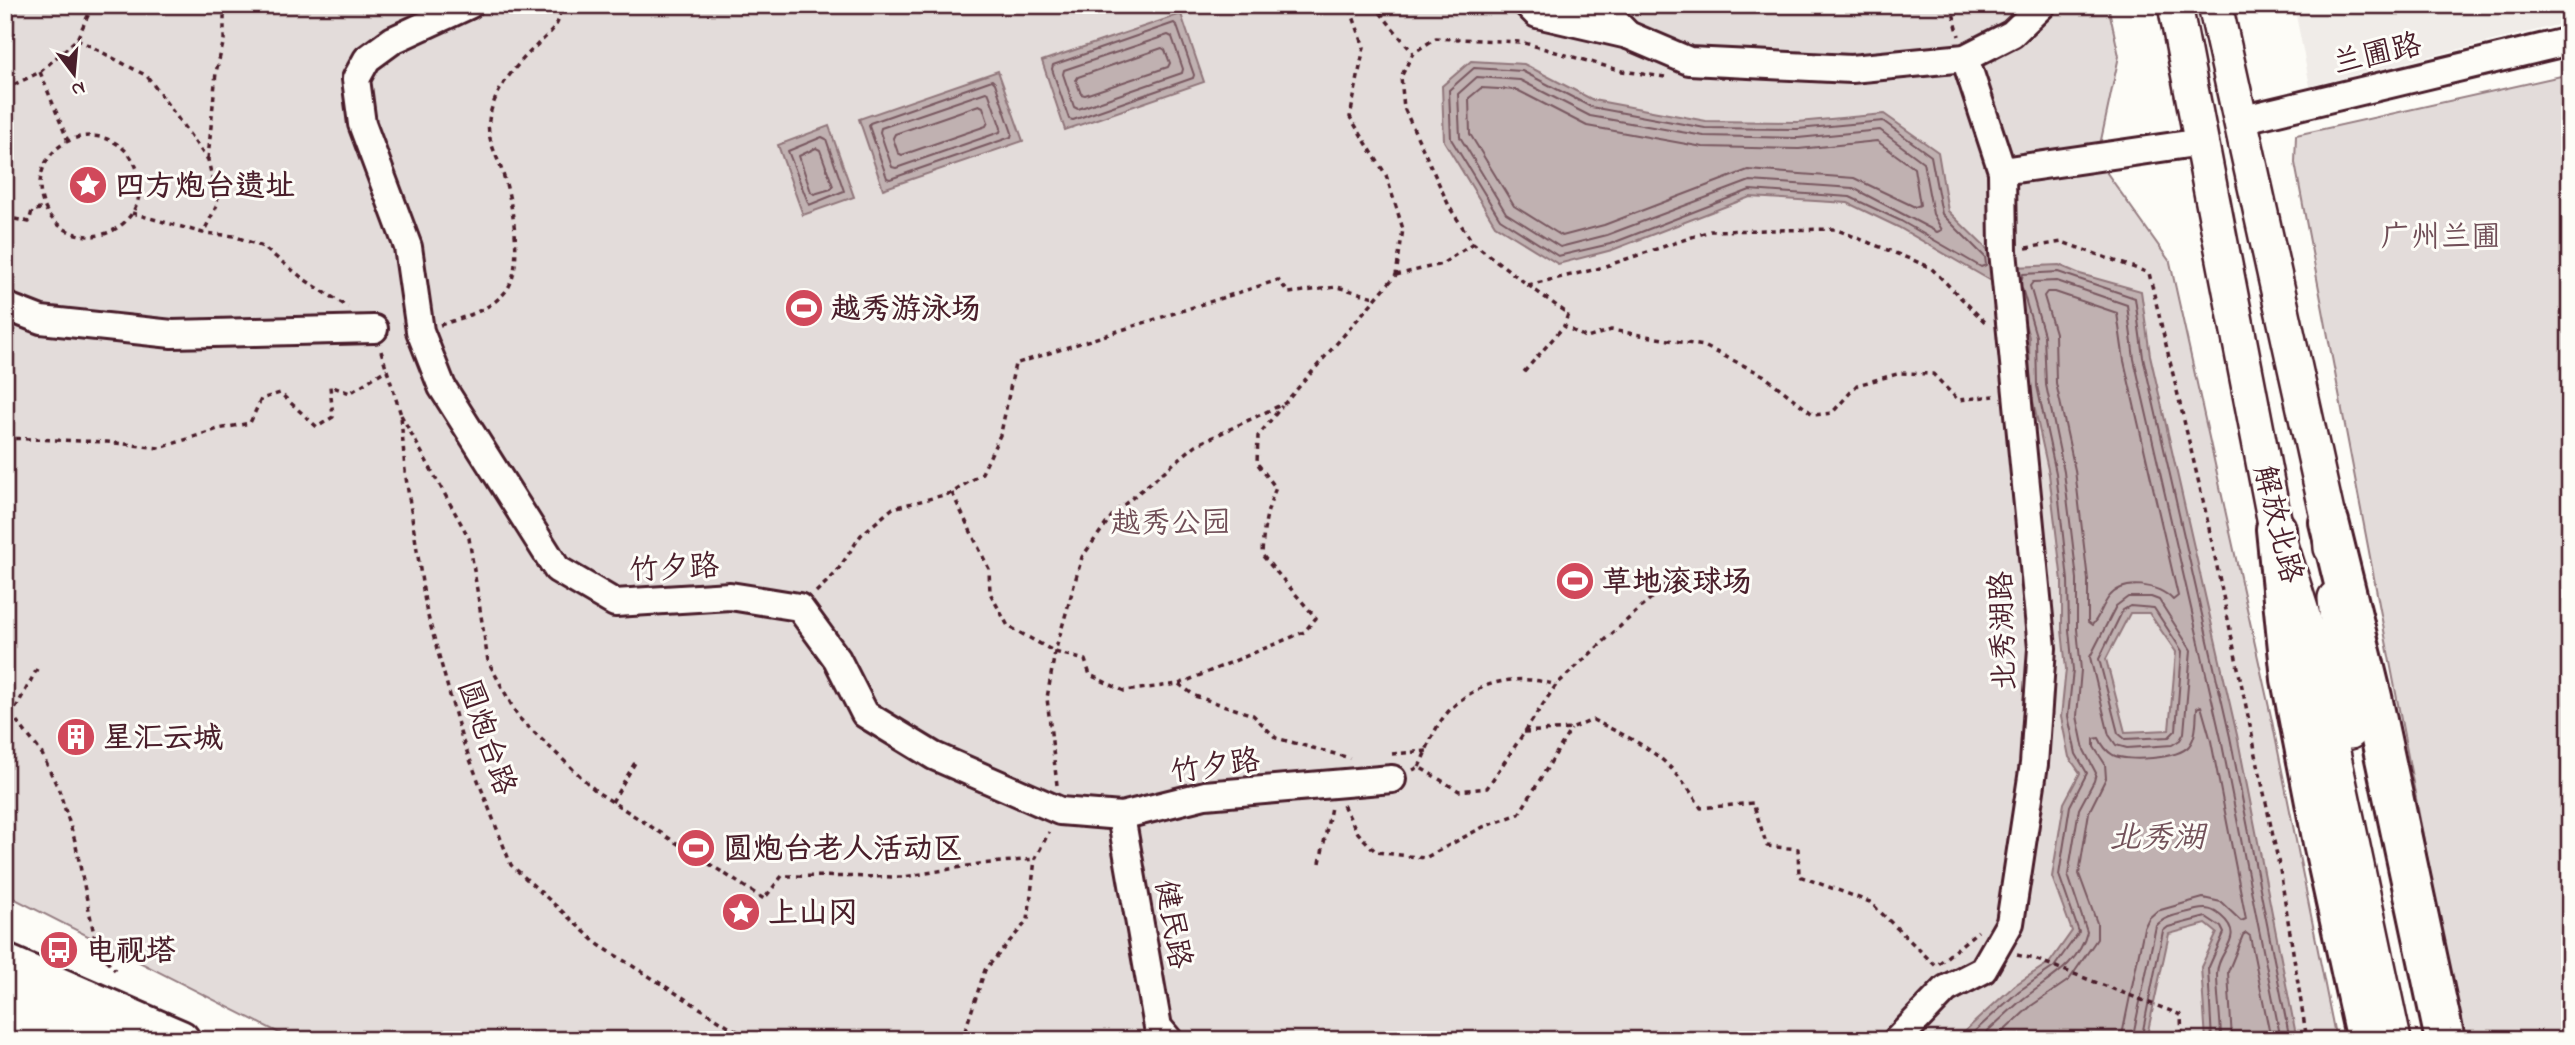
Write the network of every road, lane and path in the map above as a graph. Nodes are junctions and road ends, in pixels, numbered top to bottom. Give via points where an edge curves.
1 (93, 5) edge
2 (224, 5) edge
3 (469, 5) edge
4 (559, 5) edge
5 (1349, 5) edge
6 (1374, 5) edge
7 (1528, 5) edge
8 (1599, 5) edge
9 (1882, 5) edge
10 (1924, 5) edge
11 (1951, 5) edge
12 (2042, 5) edge
13 (2175, 5) edge
14 (2215, 5) edge
15 (1628, 35) junction
16 (77, 39) junction
17 (2570, 41) edge
18 (1413, 53) junction
19 (1965, 58) junction
20 (40, 72) junction
21 (1670, 78) dead end
22 (5, 89) edge
23 (2240, 120) junction
24 (68, 141) junction
25 (2202, 142) junction
26 (208, 160) junction
27 (2002, 171) junction
28 (44, 208) junction
29 (132, 213) junction
30 (5, 217) edge
31 (203, 233) junction
32 (1473, 243) junction
33 (2003, 251) junction
34 (1396, 275) junction
35 (1528, 285) junction
36 (1374, 298) junction
37 (5, 306) edge
38 (1564, 326) junction
39 (374, 330) junction
40 (421, 331) junction
41 (2011, 348) junction
42 (387, 369) junction
43 (1524, 372) dead end
44 (2002, 395) dead end
45 (1285, 403) junction
46 (401, 415) junction
47 (5, 438) edge
48 (952, 493) junction
49 (2329, 522) junction
50 (2276, 529) junction
51 (1672, 579) dead end
52 (799, 607) junction
53 (1055, 652) junction
54 (37, 668) dead end
55 (1179, 684) junction
56 (1556, 685) junction
57 (5, 707) edge
58 (12, 715) junction
59 (1571, 729) junction
60 (1524, 732) junction
61 (1427, 751) junction
62 (1353, 759) dead end
63 (636, 761) dead end
64 (1388, 767) junction
65 (1419, 767) junction
66 (1333, 784) junction
67 (612, 802) junction
68 (1060, 811) junction
69 (1121, 816) junction
70 (1035, 859) junction
71 (1320, 863) dead end
72 (2010, 923) junction
73 (2035, 959) dead end
74 (5, 964) edge
75 (116, 970) dead end
76 (5, 994) edge
77 (5, 1013) edge
78 (5, 1026) edge
79 (5, 1036) edge
80 (14, 1040) edge
81 (36, 1040) edge
82 (64, 1040) edge
83 (102, 1040) edge
84 (180, 1040) edge
85 (751, 1040) edge
86 (962, 1040) edge
87 (1170, 1040) edge
88 (1897, 1040) edge
89 (2182, 1040) edge
90 (2307, 1040) edge
91 (2366, 1040) edge
92 (2394, 1040) edge
93 (2414, 1040) edge
94 (2445, 1040) edge

1 - 16 path
2 - 26 path via 224,40 216,72
3 - 40 street, 竹夕路 via 393,40 368,59 356,79 362,124 408,247
4 - 40 path via 558,20 498,93 488,122 513,210 513,281 489,305
5 - 34 path via 1364,47 1350,117 1386,175 1403,229
6 - 18 path
7 - 15 street via 1537,14
8 - 15 street
9 - 10 path via 1896,9
11 - 19 path
12 - 19 street via 2012,34
13 - 25 main road, 解放北路
14 - 23 main road, 解放北路
15 - 19 street via 1689,61 1851,69
16 - 20 path
16 - 26 path via 147,76
17 - 23 street, 兰圃路
18 - 21 path via 1436,38 1521,42 1622,72
18 - 32 path via 1401,77 1404,108 1450,208
19 - 27 street, 北秀湖路
20 - 22 path
20 - 24 path
23 - 49 main road, 解放北路
24 - 28 path via 48,158 42,170
24 - 29 path via 100,137 127,153 140,182
25 - 27 street
25 - 50 main road, 解放北路
26 - 31 path via 218,203
27 - 33 street, 北秀湖路
28 - 29 path via 65,230 87,236 109,233
28 - 30 path via 32,211 29,222
29 - 31 path
31 - 39 path via 233,236 263,247
32 - 34 path via 1442,264
32 - 35 path
33 - 41 street, 北秀湖路
33 - 90 path via 2062,242 2149,273 2211,536 2280,870
34 - 36 path
35 - 38 path via 1568,314
35 - 41 path via 1597,269 1710,231 1835,229 1930,267
36 - 45 path
36 - 48 path via 1337,287 1289,293 1278,280 1015,364 1001,433 982,473
37 - 39 street via 41,320 172,334
38 - 43 path
38 - 44 path via 1587,338 1611,330 1704,346 1763,375 1814,415 1832,413 1857,385 1901,373 1933,374 1958,400
39 - 42 path, 圆炮台路
40 - 52 street, 竹夕路 via 442,387 557,569 615,603 730,596
41 - 72 street, 北秀湖路 via 2042,648 2034,764
42 - 46 path, 圆炮台路
42 - 47 path via 350,393 330,386 333,417 317,427 280,393 261,399 250,423 160,448
45 - 53 path via 1196,445 1114,513 1082,557
45 - 55 path via 1258,436 1257,463 1276,488 1262,537 1262,555 1316,618 1304,632
46 - 67 path via 469,538 488,661 500,684 518,717
46 - 85 path, 圆炮台路 via 426,609 463,739 511,865 599,945
48 - 52 path via 893,508 861,535 836,573
48 - 53 path via 989,569 990,593 1007,626
49 - 93 main road, 解放北路 via 2349,724
49 - 94 highway via 2372,697
50 - 91 highway via 2291,679
50 - 92 main road, 解放北路 via 2316,672
51 - 56 path
52 - 68 street, 竹夕路 via 837,659 864,714 934,756
53 - 55 path via 1085,660 1090,675 1124,691
53 - 68 path via 1047,698
54 - 58 path
55 - 62 path via 1195,696 1253,715 1276,738
56 - 60 path
56 - 61 path via 1536,679 1506,679 1472,691 1443,718
57 - 58 path
58 - 75 path via 41,752 59,790 75,841 97,948
59 - 60 path
59 - 66 path via 1519,814 1425,858 1376,852 1358,833
59 - 72 path via 1593,720 1662,757 1684,779 1701,808 1753,803 1767,846 1798,849 1799,876 1870,902 1936,966 1980,930
60 - 65 path via 1487,788 1459,791
61 - 64 path
61 - 65 path
63 - 67 path
64 - 65 path
64 - 66 street, 竹夕路
66 - 69 street, 竹夕路 via 1205,795
66 - 71 path
67 - 70 path via 764,899 782,876 904,877
68 - 69 street, 竹夕路
68 - 70 path
69 - 87 street, 健民路 via 1158,1027
70 - 86 path via 1028,920 985,970
72 - 88 street, 北秀湖路 via 1983,970 1946,989
73 - 89 path via 2180,1015
74 - 84 highway
76 - 83 highway
77 - 82 highway
78 - 81 highway
79 - 80 highway

